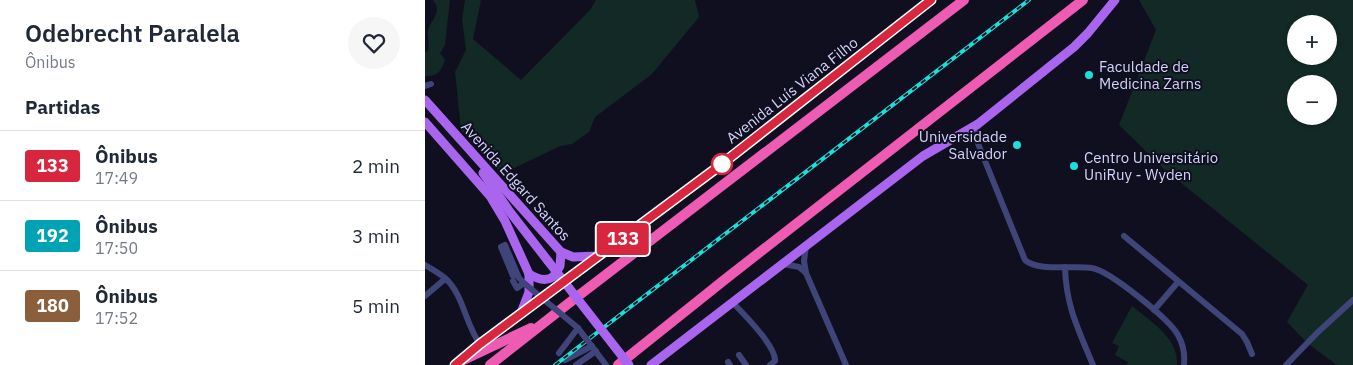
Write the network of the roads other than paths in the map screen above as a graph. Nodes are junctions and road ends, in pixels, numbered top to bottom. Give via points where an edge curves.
1 (931, 0) edge
2 (964, 0) edge
3 (1083, 0) edge
4 (1115, 0) edge
5 (425, 100) edge
6 (425, 122) edge
7 (978, 124) junction
8 (961, 134) junction
9 (977, 141) junction
10 (465, 146) junction
11 (1124, 236) dead end
12 (806, 246) junction
13 (561, 252) junction
14 (507, 256) dead end
15 (599, 256) junction
16 (783, 264) junction
17 (425, 265) edge
18 (1065, 267) junction
19 (505, 268) dead end
20 (806, 273) junction
21 (529, 274) junction
22 (509, 275) dead end
23 (445, 279) junction
24 (513, 281) dead end
25 (1178, 282) junction
26 (524, 283) junction
27 (425, 296) edge
28 (1353, 300) edge
29 (732, 302) junction
30 (1154, 310) junction
31 (519, 316) junction
32 (544, 323) junction
33 (578, 328) junction
34 (480, 344) junction
35 (594, 349) junction
36 (559, 352) dead end
37 (1252, 354) dead end
38 (739, 355) dead end
39 (565, 360) dead end
40 (590, 360) dead end
41 (457, 364) edge
42 (623, 364) edge
43 (490, 365) edge
44 (581, 365) edge
45 (606, 365) edge
46 (652, 365) edge
47 (747, 365) edge
48 (770, 365) edge
49 (846, 365) edge
50 (1093, 365) edge
51 (1184, 365) edge
52 (1286, 365) edge

1 - 15 main road, Avenida Luís Viana Filho
2 - 32 highway
3 - 42 highway via 728,277
4 - 7 main road via 1074,47
5 - 10 main road, Avenida Edgard Santos
6 - 21 main road, Avenida Edgard Santos via 490,196
7 - 8 main road
7 - 9 street
8 - 9 street
8 - 12 main road via 923,156
9 - 18 street via 1025,260 1034,265
10 - 13 main road, Avenida Edgard Santos
10 - 42 main road, bridge
11 - 25 street
12 - 16 main road
12 - 20 street
13 - 15 main road, Avenida Edgard Santos via 573,257
13 - 21 main road via 560,266 553,277 543,280
14 - 26 street via 513,276 501,247 505,245
15 - 31 main road, Avenida Luís Viana Filho
16 - 20 street via 799,267
16 - 29 main road
17 - 23 street
18 - 30 street via 1102,271
18 - 50 street via 1069,304
19 - 22 street
20 - 49 street
21 - 31 main road, Avenida Edgard Santos via 529,292
23 - 27 street
23 - 34 street via 458,297
24 - 26 street via 517,288
25 - 30 street
25 - 37 street via 1242,334
26 - 33 street, bridge
28 - 52 street
29 - 46 main road
29 - 48 street via 774,352 775,360
30 - 51 street via 1177,334
31 - 34 main road, Avenida Luís Viana Filho
32 - 41 highway
32 - 43 highway
33 - 35 street, bridge
33 - 36 street
34 - 41 main road, Avenida Luís Viana Filho
35 - 39 street
35 - 44 street
35 - 45 street, bridge
38 - 47 street
40 - 44 street

